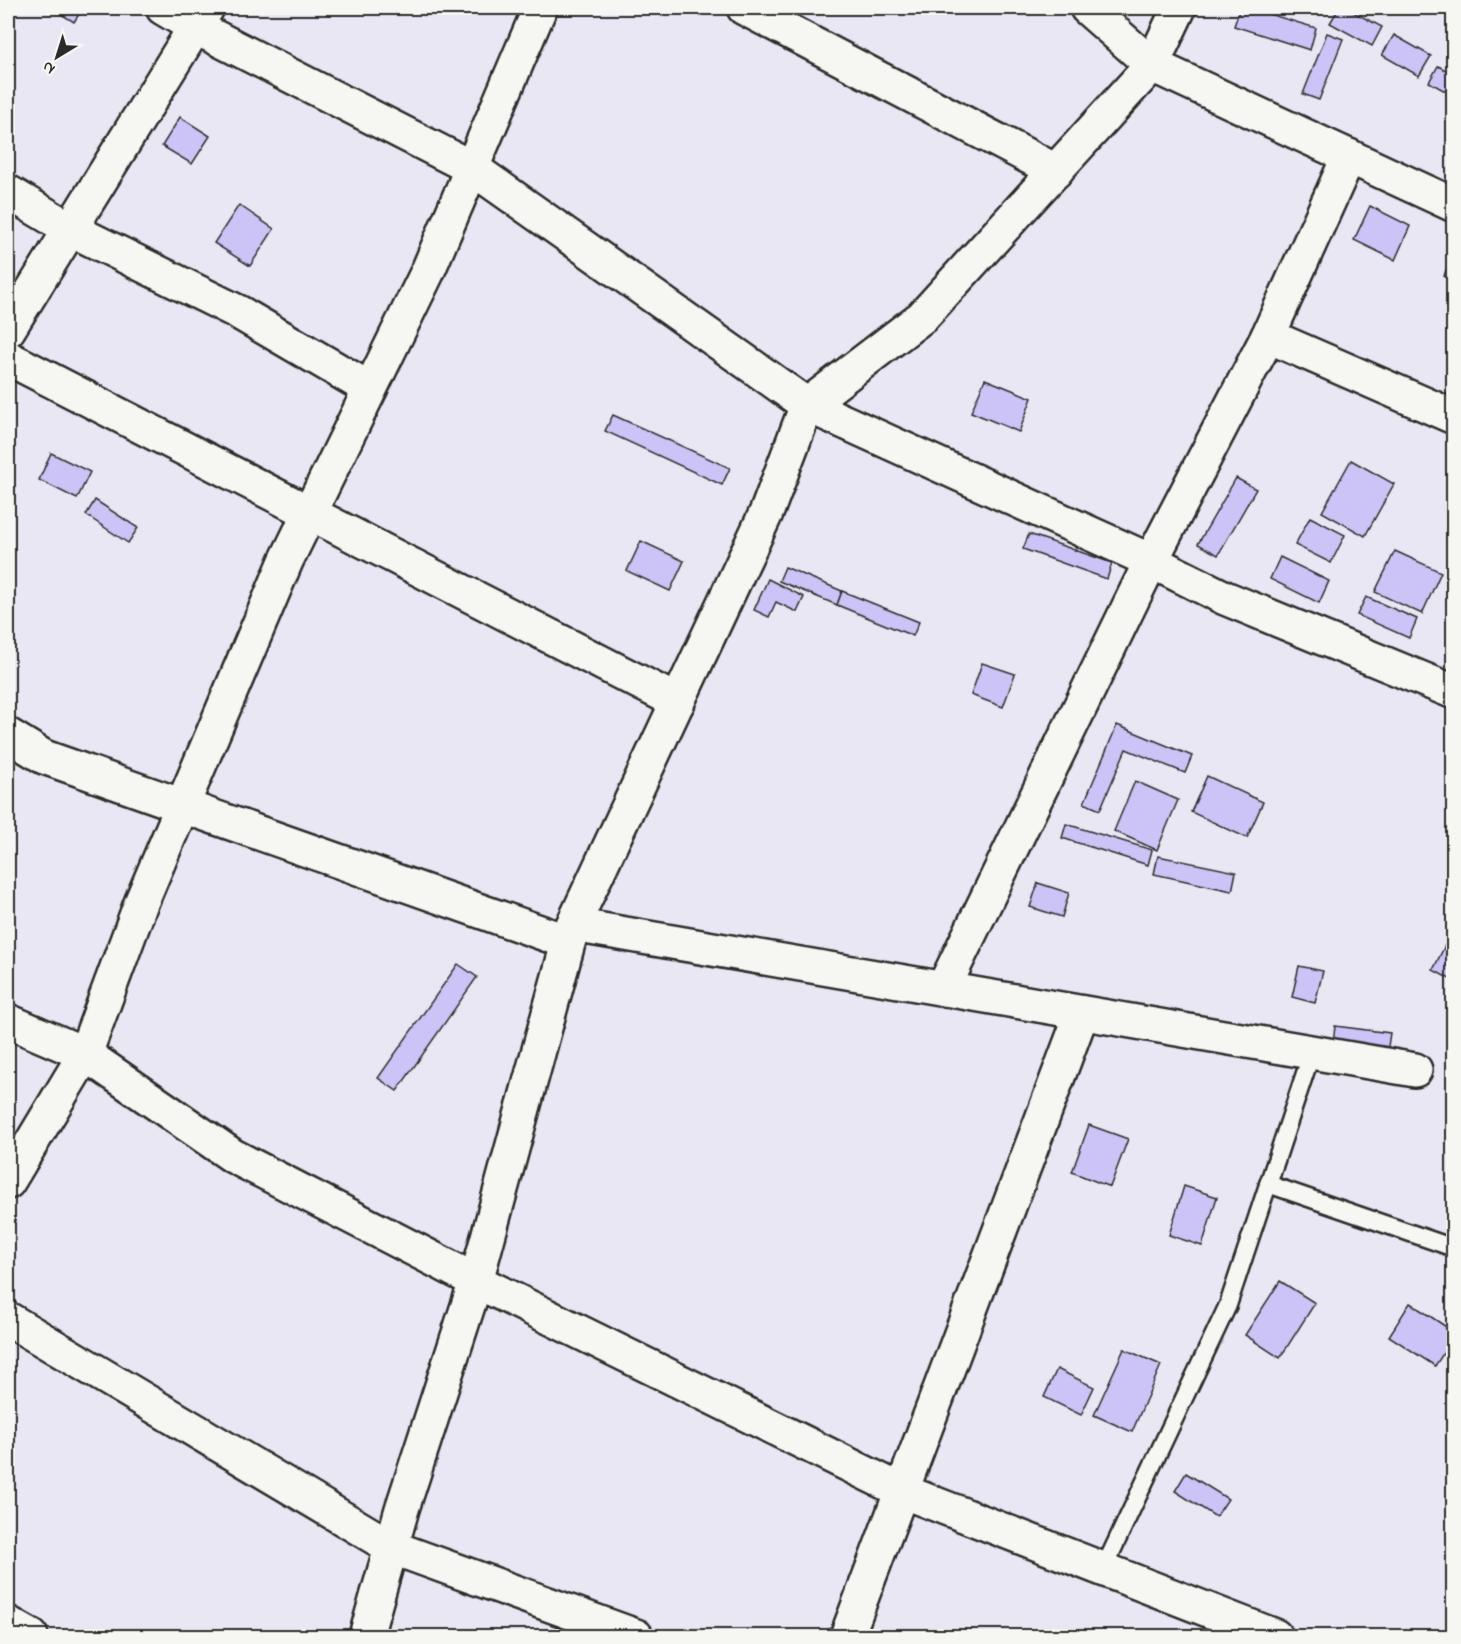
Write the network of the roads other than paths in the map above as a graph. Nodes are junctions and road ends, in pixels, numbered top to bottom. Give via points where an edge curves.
1 (163, 8) edge
2 (540, 8) edge
3 (744, 8) edge
4 (1087, 8) edge
5 (1179, 8) edge
6 (201, 17) edge
7 (1152, 65) junction
8 (1349, 156) junction
9 (472, 168) junction
10 (1056, 171) junction
11 (8, 192) edge
12 (1454, 206) edge
13 (70, 229) junction
14 (8, 330) edge
15 (1268, 336) junction
16 (8, 358) edge
17 (370, 389) junction
18 (807, 405) junction
19 (1454, 417) edge
20 (310, 513) junction
21 (1151, 561) junction
22 (1454, 692) edge
23 (678, 702) junction
24 (8, 735) edge
25 (182, 806) junction
26 (571, 934) junction
27 (943, 989) junction
28 (1082, 1013) junction
29 (8, 1021) edge
30 (1312, 1052) junction
31 (85, 1054) junction
32 (1415, 1070) dead end
33 (8, 1182) edge
34 (1268, 1184) junction
35 (1454, 1248) edge
36 (476, 1281) junction
37 (8, 1319) edge
38 (902, 1491) junction
39 (391, 1547) junction
40 (1103, 1570) junction
41 (8, 1623) edge
42 (32, 1636) edge
43 (366, 1636) edge
44 (636, 1636) edge
45 (846, 1636) edge
46 (1275, 1636) edge

1 - 6 street
2 - 9 street
3 - 10 street
4 - 7 street
5 - 7 street
6 - 9 street
6 - 13 street
7 - 8 street
7 - 10 street
8 - 12 street
8 - 15 street
9 - 17 street via 427,273
9 - 18 street
10 - 18 street via 922,317
11 - 13 street
13 - 14 street
13 - 17 street via 238,312
15 - 19 street
15 - 21 street
16 - 20 street
17 - 20 street
18 - 21 street
18 - 23 street via 767,511
20 - 23 street
20 - 25 street
21 - 22 street via 1225,598
21 - 27 street
23 - 26 street
24 - 25 street via 44,757
25 - 26 street
25 - 31 street
26 - 27 street
26 - 36 street
27 - 28 street
28 - 30 street
28 - 38 street
29 - 31 street
30 - 32 street
30 - 34 lane
31 - 33 street
31 - 36 street via 233,1156
34 - 35 lane
34 - 40 lane via 1228,1305
36 - 38 street
36 - 39 street
37 - 39 street
38 - 40 street
38 - 45 street
39 - 43 street
39 - 44 street
40 - 46 street
41 - 42 street

